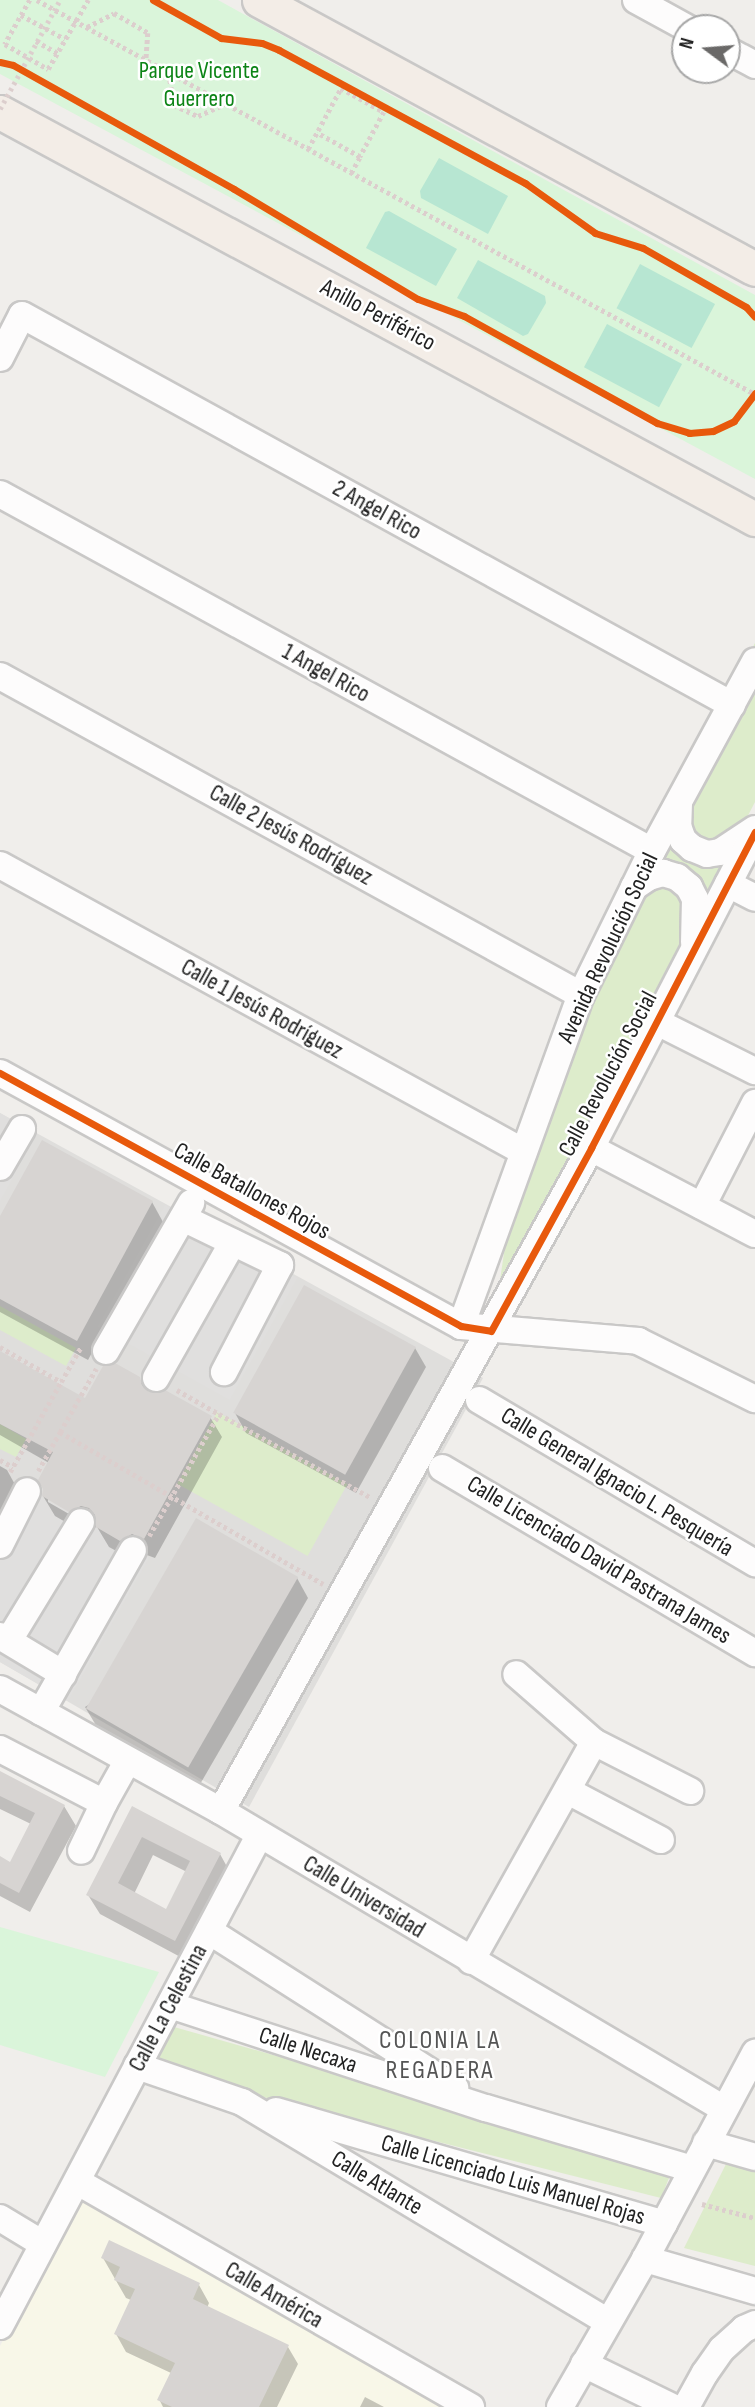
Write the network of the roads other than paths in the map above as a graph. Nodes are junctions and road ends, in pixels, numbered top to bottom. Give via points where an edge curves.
1 (259, 0) edge
2 (636, 0) edge
3 (671, 19) edge
4 (0, 110) edge
5 (755, 269) edge
6 (0, 358) edge
7 (0, 494) edge
8 (755, 519) edge
9 (755, 661) edge
10 (0, 676) edge
11 (732, 705) junction
12 (679, 803) junction
13 (755, 830) edge
14 (652, 851) junction
15 (0, 865) edge
16 (728, 884) junction
17 (634, 887) junction
18 (755, 898) edge
19 (694, 951) junction
20 (581, 995) junction
21 (657, 1022) junction
22 (755, 1071) edge
23 (0, 1073) edge
24 (755, 1103) edge
25 (22, 1129) dead end
26 (591, 1148) junction
27 (524, 1152) junction
28 (0, 1167) edge
29 (201, 1186) junction
30 (702, 1206) junction
31 (183, 1218) junction
32 (755, 1234) edge
33 (233, 1242) junction
34 (461, 1326) junction
35 (491, 1331) junction
36 (106, 1351) road end
37 (224, 1372) dead end
38 (156, 1378) dead end
39 (755, 1399) edge
40 (479, 1400) dead end
41 (442, 1468) dead end
42 (27, 1491) road end
43 (81, 1521) dead end
44 (0, 1545) edge
45 (133, 1550) road end
46 (755, 1563) edge
47 (4, 1638) edge
48 (755, 1653) edge
49 (62, 1674) junction
50 (516, 1674) dead end
51 (0, 1689) edge
52 (41, 1712) junction
53 (594, 1742) junction
54 (0, 1749) edge
55 (128, 1760) junction
56 (568, 1791) junction
57 (690, 1791) dead end
58 (104, 1803) junction
59 (221, 1811) junction
60 (260, 1834) junction
61 (661, 1840) dead end
62 (80, 1851) dead end
63 (209, 1931) junction
64 (471, 1961) junction
65 (170, 2005) junction
66 (755, 2053) edge
67 (137, 2066) junction
68 (242, 2102) junction
69 (486, 2108) junction
70 (724, 2109) junction
71 (706, 2143) junction
72 (755, 2157) edge
73 (692, 2169) junction
74 (78, 2182) junction
75 (0, 2218) edge
76 (664, 2224) junction
77 (43, 2244) junction
78 (645, 2259) junction
79 (755, 2291) edge
80 (608, 2322) junction
81 (755, 2324) edge
82 (0, 2326) edge
83 (584, 2364) junction
84 (471, 2407) edge
85 (560, 2407) edge
86 (672, 2407) edge
87 (686, 2407) edge

1 - 5 main road
2 - 3 street
4 - 8 main road, Anillo Periférico
6 - 11 street, 2 Angel Rico via 22,315
7 - 14 street, 1 Angel Rico
9 - 11 street, Avenida Revolución Social
10 - 20 street, Calle 2 Jesús Rodríguez
11 - 12 street, Avenida Revolución Social
12 - 13 street, Calle Revolución Social via 683,840 707,854 720,852
12 - 14 street, Avenida Revolución Social
13 - 16 street, Calle Revolución Social
14 - 17 street, Avenida Revolución Social
15 - 27 street, Calle 1 Jesús Rodríguez
16 - 18 street
16 - 19 street, Calle Revolución Social
17 - 19 street, Calle Revolución Social via 663,873 689,887 695,899
17 - 20 street, Avenida Revolución Social
19 - 21 street, Calle Revolución Social
20 - 27 street, Avenida Revolución Social
21 - 22 street
21 - 26 street, Calle Revolución Social
23 - 29 street, Calle Batallones Rojos
24 - 30 street
25 - 28 street
26 - 30 street
26 - 35 street, Calle Revolución Social
27 - 34 street, Avenida Revolución Social
29 - 31 street
29 - 34 street, Calle Batallones Rojos
30 - 32 street
31 - 33 street
31 - 36 street
33 - 37 street via 280,1265
33 - 38 street
34 - 35 street, Calle Batallones Rojos
35 - 39 street, Calle Batallones Rojos via 638,1341
35 - 59 street, Calle Revolución Social
40 - 46 street, Calle General Ignacio L. Pesquería
41 - 48 street, Calle Licenciado David Pastrana James
42 - 44 street
43 - 47 street
45 - 49 street
47 - 49 street
49 - 52 street
50 - 53 street
51 - 52 street, Calle Universidad
52 - 55 street, Calle Universidad
53 - 56 street
53 - 57 street
54 - 58 street
55 - 58 street
55 - 59 street, Calle Universidad
56 - 61 street
56 - 64 street
58 - 62 street
59 - 60 street, Calle Universidad
60 - 63 street, Calle La Celestina
60 - 64 street, Calle Universidad
63 - 65 street, Calle La Celestina
63 - 69 street, Calle Necaxa
64 - 70 street, Calle Universidad
65 - 67 street, Calle La Celestina
65 - 69 street, Calle Necaxa
66 - 70 street
67 - 68 street, Calle Atlante
67 - 74 street, Calle La Celestina
68 - 76 street, Calle Licenciado Luis Manuel Rojas
68 - 80 street, Calle Atlante
69 - 73 street, Calle Necaxa
70 - 71 street
71 - 72 street
71 - 73 street
73 - 76 street
74 - 77 street, Calle La Celestina
74 - 84 street, Calle América
75 - 77 street
76 - 78 street
77 - 82 street, Calle La Celestina
78 - 79 street
78 - 80 street
80 - 83 street
81 - 87 street via 722,2349
83 - 85 street
83 - 86 street

